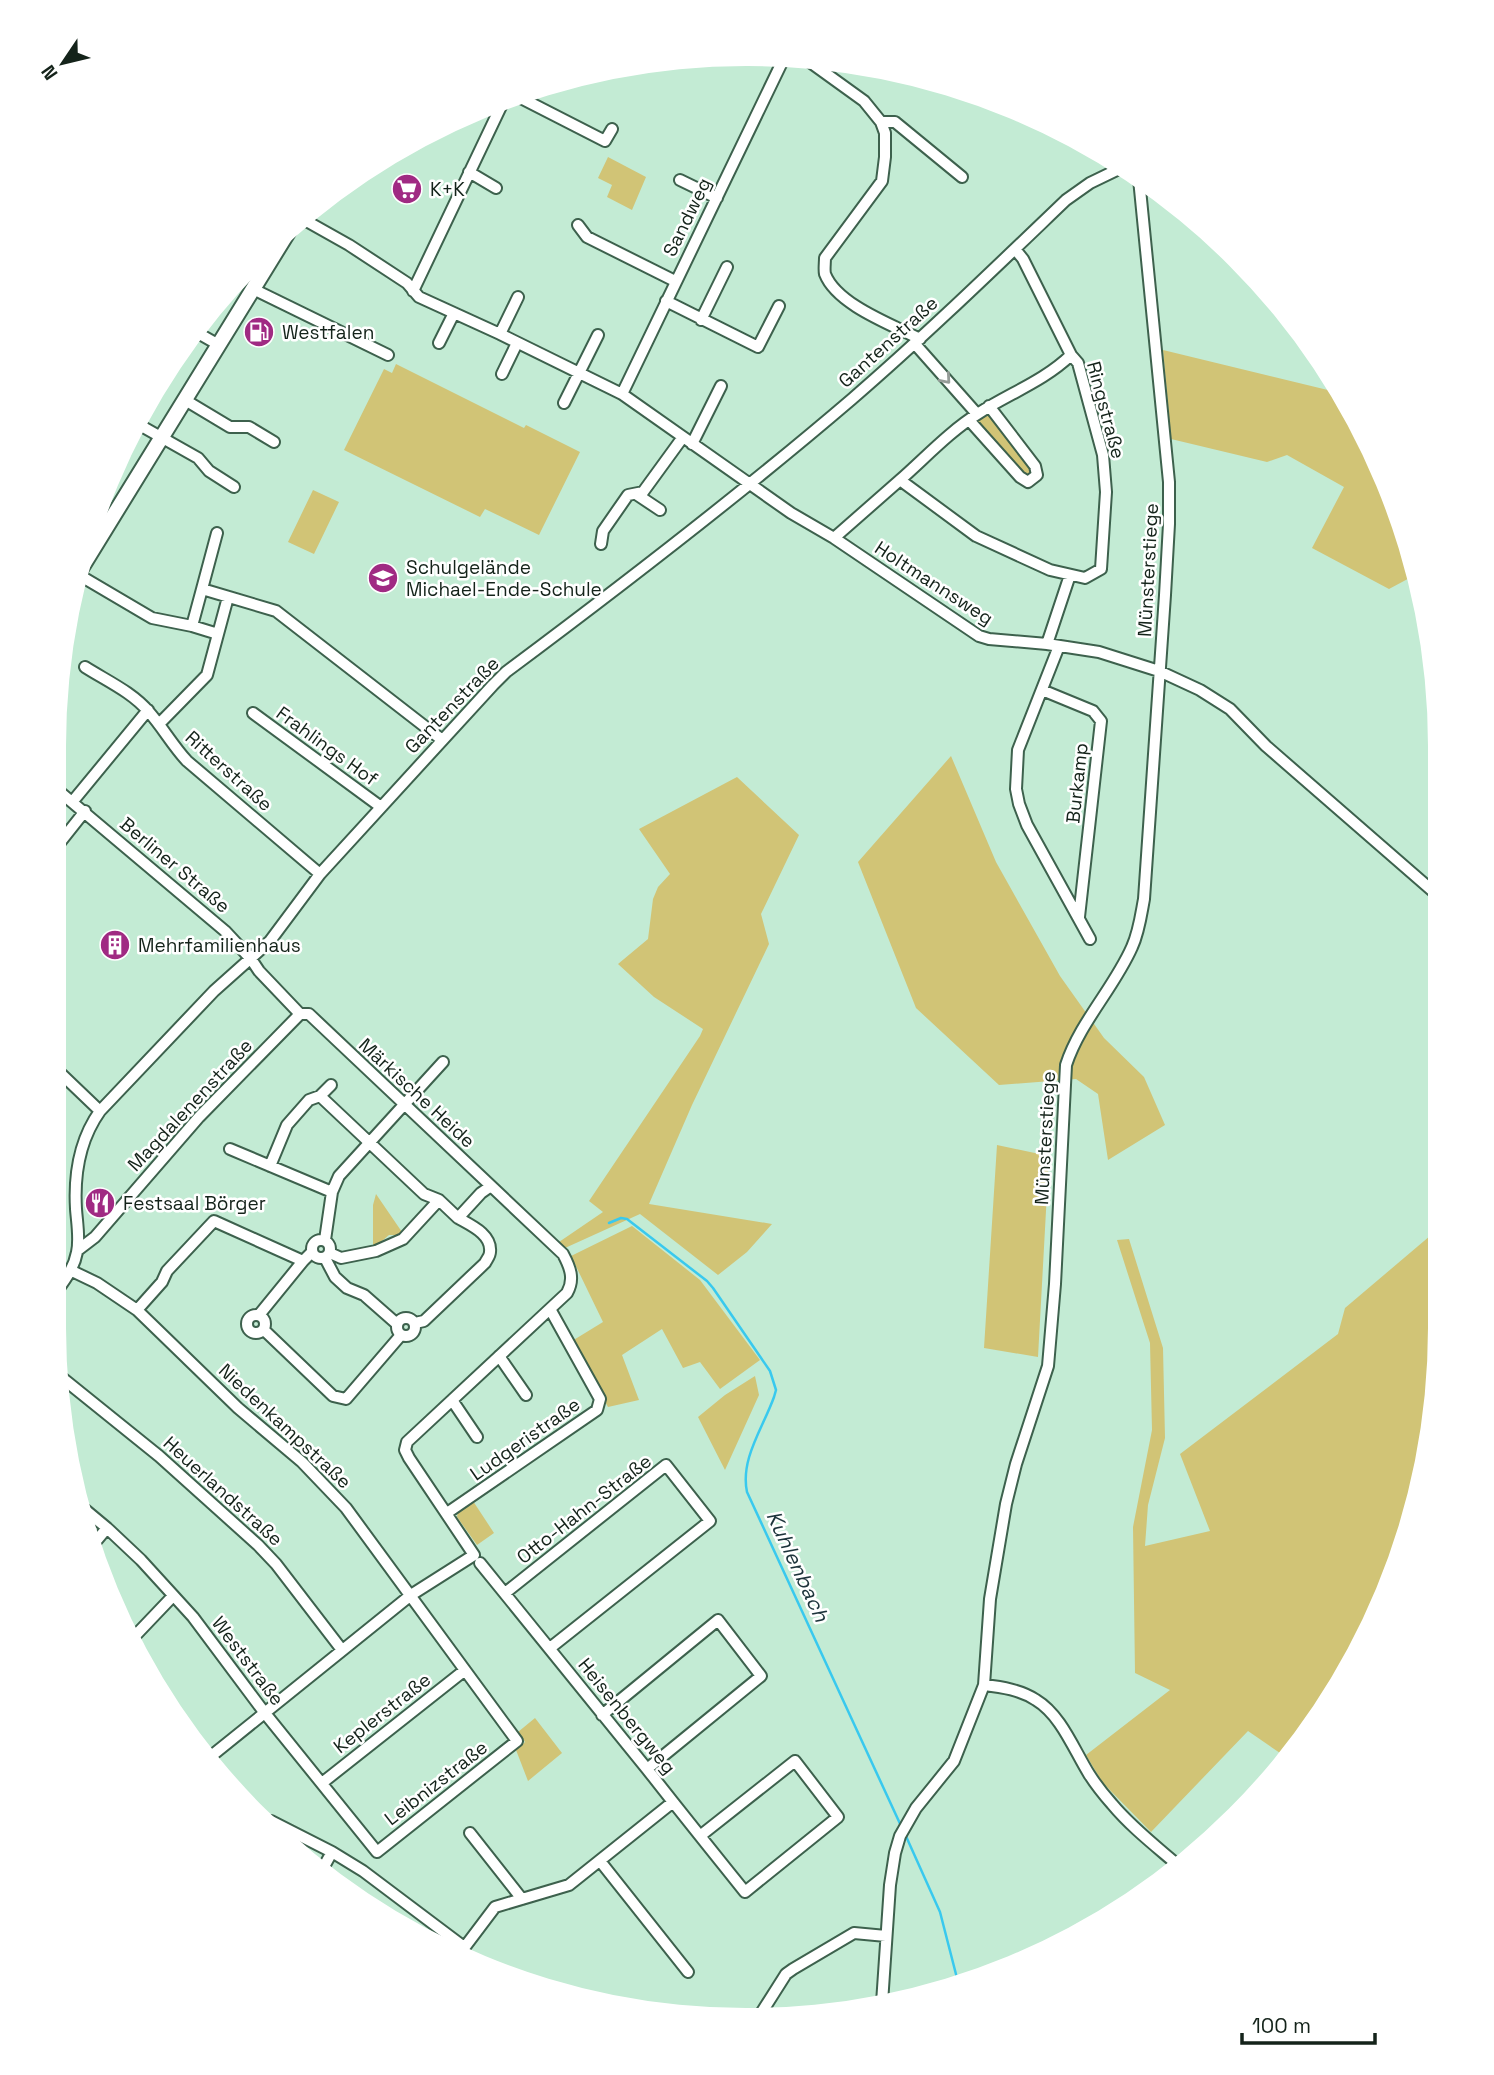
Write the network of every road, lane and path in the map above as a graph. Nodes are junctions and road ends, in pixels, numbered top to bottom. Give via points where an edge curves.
1 (780, 67) edge
2 (823, 71) edge
3 (530, 102) edge
4 (497, 114) edge
5 (881, 122) junction
6 (612, 129) dead end
7 (469, 172) junction
8 (1111, 173) edge
9 (962, 177) dead end
10 (680, 180) dead end
11 (496, 188) dead end
12 (1140, 192) edge
13 (717, 198) junction
14 (312, 224) edge
15 (578, 225) dead end
16 (1015, 249) junction
17 (269, 264) edge
18 (727, 267) dead end
19 (675, 282) junction
20 (253, 289) junction
21 (413, 291) junction
22 (518, 297) dead end
23 (666, 301) junction
24 (779, 306) dead end
25 (454, 313) junction
26 (701, 320) junction
27 (500, 334) junction
28 (598, 335) dead end
29 (204, 337) edge
30 (917, 341) junction
31 (439, 343) dead end
32 (517, 343) junction
33 (219, 345) junction
34 (388, 355) dead end
35 (1070, 355) junction
36 (580, 373) junction
37 (502, 374) dead end
38 (721, 386) dead end
39 (622, 394) junction
40 (185, 400) junction
41 (564, 403) dead end
42 (989, 407) junction
43 (973, 417) junction
44 (146, 428) edge
45 (163, 437) junction
46 (688, 440) junction
47 (274, 442) dead end
48 (900, 480) junction
49 (750, 484) junction
50 (234, 487) dead end
51 (636, 494) junction
52 (660, 510) dead end
53 (217, 533) dead end
54 (100, 538) edge
55 (834, 538) junction
56 (601, 544) dead end
57 (1070, 575) junction
58 (88, 580) edge
59 (202, 589) junction
60 (228, 597) junction
61 (192, 626) junction
62 (218, 634) junction
63 (1053, 645) junction
64 (85, 667) dead end
65 (1159, 671) junction
66 (1042, 690) junction
67 (148, 710) junction
68 (253, 713) dead end
69 (159, 724) junction
70 (441, 739) junction
71 (66, 796) edge
72 (73, 801) junction
73 (381, 807) junction
74 (85, 811) junction
75 (66, 835) edge
76 (320, 874) junction
77 (1428, 887) edge
78 (1079, 917) junction
79 (1090, 939) dead end
80 (251, 959) junction
81 (300, 1014) junction
82 (443, 1062) dead end
83 (66, 1078) edge
84 (331, 1085) dead end
85 (320, 1096) junction
86 (403, 1105) junction
87 (100, 1111) junction
88 (369, 1143) junction
89 (230, 1149) dead end
90 (270, 1166) junction
91 (491, 1186) junction
92 (332, 1192) junction
93 (439, 1200) junction
94 (458, 1218) junction
95 (325, 1240) junction
96 (78, 1250) junction
97 (312, 1252) junction
98 (328, 1255) junction
99 (303, 1261) junction
100 (72, 1271) junction
101 (66, 1277) edge
102 (550, 1309) junction
103 (137, 1310) junction
104 (259, 1315) junction
105 (399, 1329) junction
106 (264, 1330) junction
107 (499, 1356) junction
108 (69, 1383) edge
109 (527, 1395) dead end
110 (452, 1400) junction
111 (477, 1437) dead end
112 (447, 1513) junction
113 (94, 1517) edge
114 (107, 1528) junction
115 (100, 1537) edge
116 (480, 1563) dead end
117 (505, 1594) junction
118 (411, 1595) junction
119 (173, 1596) junction
120 (139, 1632) edge
121 (550, 1648) junction
122 (342, 1650) junction
123 (465, 1670) junction
124 (984, 1685) junction
125 (264, 1712) junction
126 (602, 1714) junction
127 (517, 1741) joint
128 (215, 1752) edge
129 (647, 1769) junction
130 (322, 1783) junction
131 (673, 1802) junction
132 (287, 1829) edge
133 (470, 1833) dead end
134 (700, 1836) junction
135 (332, 1852) junction
136 (377, 1853) joint
137 (1171, 1860) edge
138 (600, 1861) junction
139 (326, 1863) edge
140 (522, 1899) junction
141 (440, 1935) edge
142 (887, 1936) junction
143 (465, 1947) edge
144 (688, 1972) dead end
145 (883, 1994) edge
146 (765, 2008) edge

1 - 13 street, Sandweg
2 - 5 street via 864,100
3 - 6 street via 605,141
4 - 7 street
5 - 9 street via 895,122
5 - 30 street via 882,181 825,258 825,274 837,291 860,309
7 - 11 street
7 - 21 street
8 - 16 street, Gantenstraße via 1072,195
10 - 13 street
12 - 65 street, Münsterstiege via 1169,482
13 - 19 street, Sandweg
14 - 21 street, Holtmannsweg
15 - 19 street via 587,237
16 - 30 street, Gantenstraße
16 - 35 street, Ringstraße
17 - 20 main road
18 - 26 street
19 - 23 street, Sandweg
20 - 33 main road
20 - 34 street
21 - 25 street, Holtmannsweg
22 - 27 street
23 - 26 street
23 - 39 street, Sandweg
24 - 26 street via 758,347
25 - 27 street, Holtmannsweg
25 - 31 street
27 - 32 street, Holtmannsweg
28 - 36 street
29 - 33 street
30 -> 43 street
30 - 49 street, Gantenstraße
32 - 36 street, Holtmannsweg
32 - 37 street
33 - 40 main road
35 - 42 street, Ringstraße via 1032,384
35 - 57 street, Ringstraße via 1078,363 1103,455 1106,492 1101,569 1085,578
36 - 39 street, Holtmannsweg
36 - 41 street
38 - 46 street
39 - 46 street, Holtmannsweg
40 - 45 main road
40 - 47 street via 230,427 249,427
42 - 43 street, Ringstraße
42 - 43 street via 1035,466 1037,475 1028,482
43 - 48 street, Ringstraße
44 - 45 street
45 - 50 street
45 - 54 main road
46 - 49 street, Holtmannsweg
46 - 51 street via 643,492
48 - 55 street, Ringstraße
48 - 57 street via 976,536
49 - 55 street, Holtmannsweg
49 - 70 street, Gantenstraße via 506,672
51 - 52 street
51 - 56 street via 628,495 604,531
53 - 59 street
55 - 63 street, Holtmannsweg via 979,636
57 - 63 street
58 - 61 street via 152,618
59 - 60 street
59 - 61 street
60 - 62 street
60 - 70 street via 268,607 285,618
61 - 62 street
62 - 69 street via 207,675
63 - 65 street, Holtmannsweg via 1100,652
63 - 66 street
64 - 67 street, Ritterstraße
65 - 77 street, Holtmannsweg via 1230,709
65 - 124 street, Münsterstiege via 1139,928 1124,964 1076,1040 1066,1065 1048,1366 1006,1504 990,1599
66 - 78 street via 1018,750 1016,789 1027,825
66 - 78 street, Burkamp via 1093,711 1101,721
67 - 69 street, Ritterstraße
67 - 72 street
68 - 73 street, Frahlings Hof
69 - 76 street, Ritterstraße via 187,761
70 - 73 street, Gantenstraße
71 - 72 street, Berliner Straße
72 - 74 street, Berliner Straße
73 - 76 street, Gantenstraße
74 - 75 street
74 - 80 street, Berliner Straße via 225,931
76 - 80 street, Gantenstraße
78 - 79 street
80 - 81 street, Märkische Heide
80 - 87 street, Gantenstraße via 214,991
81 - 86 street, Märkische Heide via 309,1014
81 - 96 street, Magdalenenstraße
82 - 86 street
83 - 87 street
84 - 85 street
85 - 88 street
85 - 90 street via 309,1100 287,1125
86 - 88 street
86 - 91 street, Märkische Heide
87 - 96 street, Gantenstraße via 84,1138 78,1170
88 - 92 street via 339,1176
88 - 93 street via 424,1194
89 - 90 street
90 - 92 street
91 - 94 street
91 - 102 street, Märkische Heide via 569,1265 571,1285
92 - 95 street
93 - 94 street
93 - 98 street via 403,1239 353,1256
94 - 105 street via 487,1239 491,1251 485,1263 424,1321 402,1318
95 - 97 street via 312,1245
95 - 98 street via 331,1245
96 - 100 street, Gantenstraße
97 - 98 street via 317,1258
97 - 99 street
98 - 105 street via 335,1277 364,1295
99 - 103 street via 214,1221
99 - 104 street
100 - 101 street, Gantenstraße
100 - 103 street, Niedenkampstraße
102 - 107 street
102 - 112 street, Ludgeristraße via 600,1399 597,1410
103 - 118 street, Niedenkampstraße via 346,1508
104 - 106 street via 265,1320
104 - 106 street via 247,1321 247,1329 253,1334
105 - 106 street via 346,1399 333,1396
107 - 109 street, Ludgeristraße
107 - 110 street
108 - 122 street, Heuerlandstraße via 258,1545
110 - 111 street, Ludgeristraße
110 - 112 street via 407,1442 405,1450
112 - 118 street via 474,1555
113 - 114 street, Weststraße
114 - 115 street
114 - 119 street, Weststraße
116 - 117 street, Heisenbergweg
117 - 121 street, Heisenbergweg
117 - 121 street, Otto-Hahn-Straße via 666,1465 710,1521
118 - 122 street
118 - 123 street, Niedenkampstraße
119 - 120 street
119 - 125 street, Weststraße
121 - 126 street, Heisenbergweg
122 - 125 street
123 - 127 street, Niedenkampstraße
123 - 130 street, Keplerstraße
124 - 137 street via 1036,1699 1046,1708 1113,1806
124 - 142 street, Münsterstiege via 954,1761 900,1836 891,1877
125 - 128 street
125 - 130 street, Weststraße
126 - 129 street, Heisenbergweg
126 - 129 street via 718,1620 761,1676
127 - 136 street, Leibnizstraße
129 - 131 street, Heisenbergweg
130 - 136 street, Weststraße
131 - 134 street, Heisenbergweg
131 - 138 street
132 - 135 street
133 - 140 street
134 - 134 street, Heisenbergweg via 745,1892 838,1817 795,1762
135 - 139 street
135 - 141 street via 363,1871
138 - 140 street via 569,1885
138 - 144 street
140 - 143 street via 495,1907
142 - 145 street, Münsterstiege
142 - 146 street via 854,1933 786,1974

